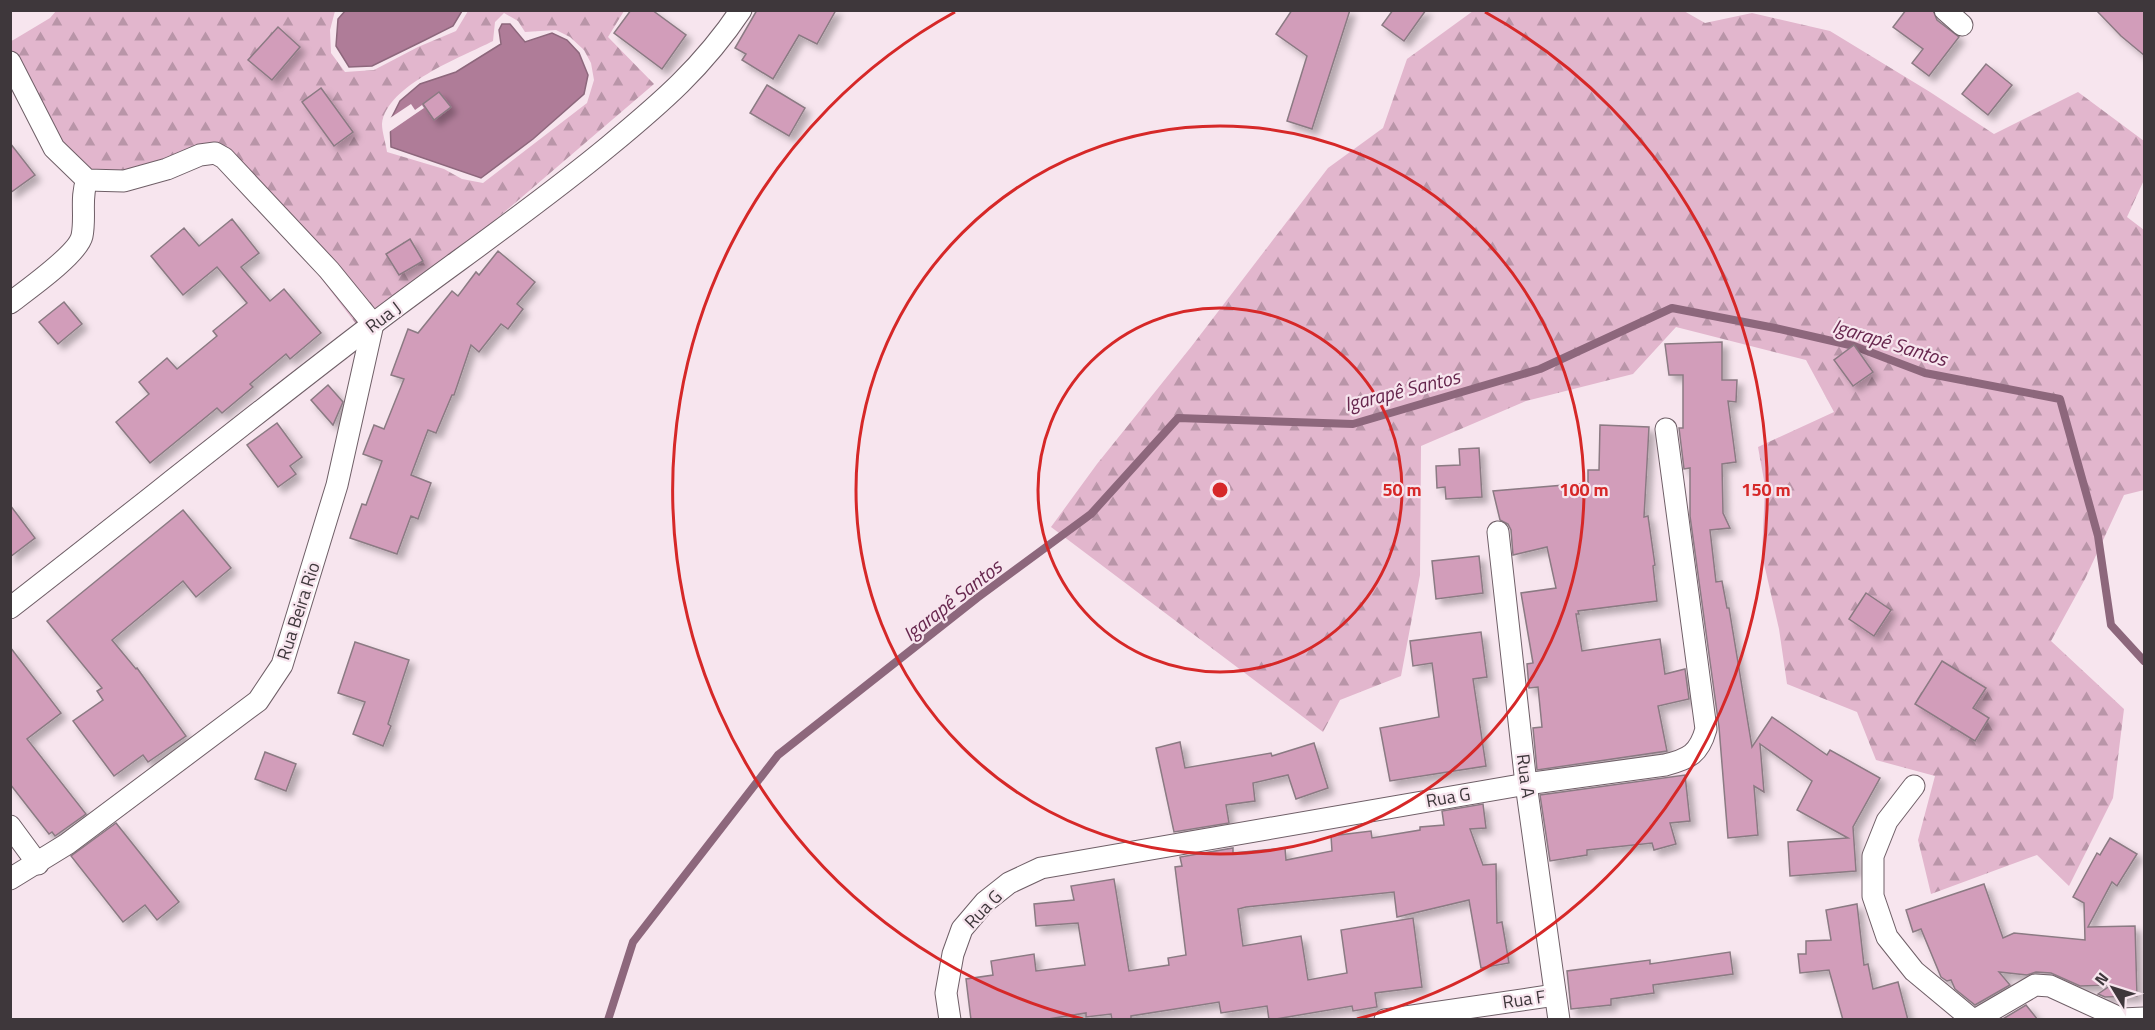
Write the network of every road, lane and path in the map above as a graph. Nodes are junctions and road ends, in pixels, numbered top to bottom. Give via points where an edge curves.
1 (741, 10) edge
2 (1945, 10) edge
3 (1962, 25) dead end
4 (10, 62) edge
5 (87, 180) junction
6 (10, 303) edge
7 (373, 324) junction
8 (1666, 429) dead end
9 (1497, 532) dead end
10 (10, 608) edge
11 (1526, 784) junction
12 (1914, 786) dead end
13 (10, 826) edge
14 (38, 864) junction
15 (10, 879) edge
16 (1556, 994) junction
17 (2145, 1018) edge
18 (950, 1020) edge
19 (1385, 1020) edge
20 (1559, 1020) edge
21 (1974, 1020) edge

1 - 7 street, Rua J via 711,53 638,122 573,176
2 - 3 street
4 - 5 street via 54,148
5 - 6 street via 82,239 72,253
5 - 7 street via 124,181 215,153 329,270
7 - 10 street, Rua J
7 - 14 street, Rua Beira Rio via 337,485 282,665 258,701
8 - 11 street, Rua G via 1707,729 1702,742 1683,760 1665,765
9 - 11 street, Rua A
11 - 16 street, Rua A
11 - 18 street, Rua G via 1041,868 1009,883 985,902 962,929 946,993
12 - 21 street via 1887,821 1873,856 1873,896 1887,937 1914,971
13 - 14 street
14 - 15 street, Rua Beira Rio
16 - 19 street, Rua F
16 - 20 street, Rua A
17 - 21 street via 2122,1019 2050,986 2035,985

